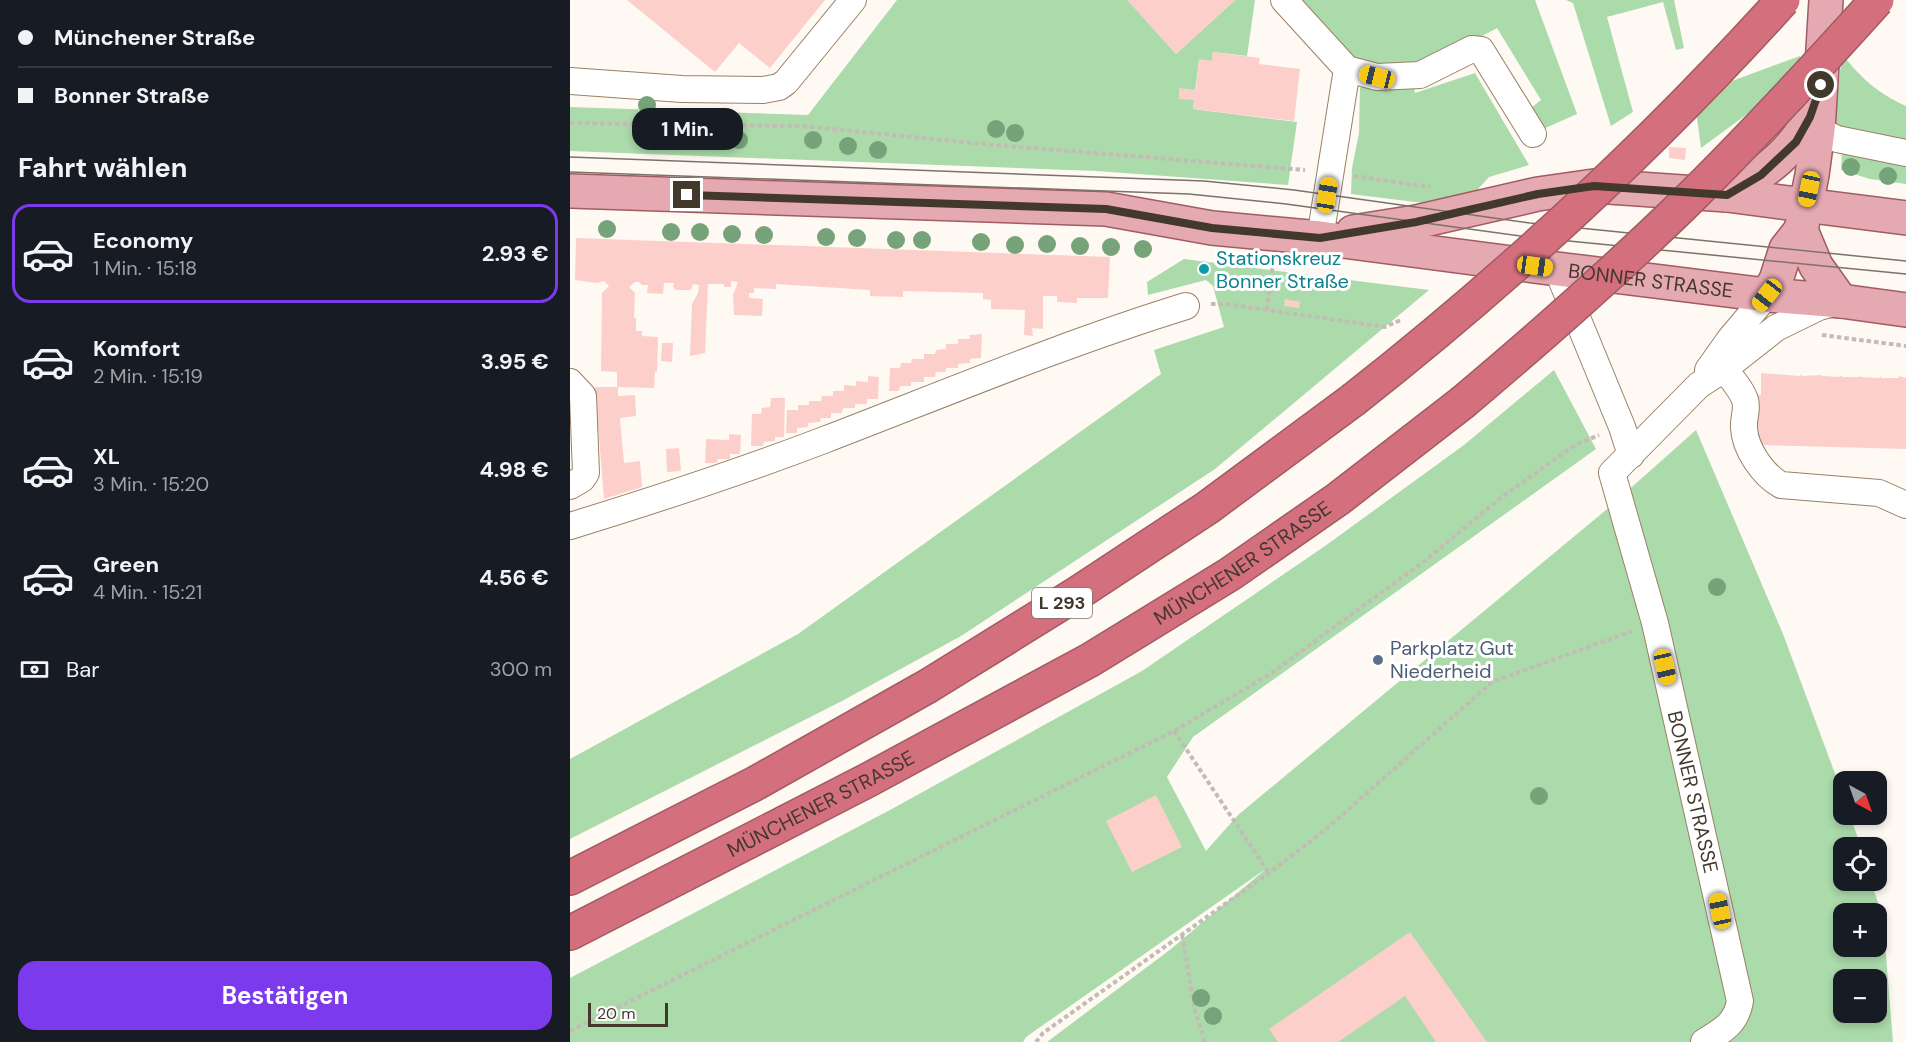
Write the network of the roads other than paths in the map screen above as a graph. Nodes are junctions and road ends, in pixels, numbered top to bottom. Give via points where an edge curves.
1 (853, 0) edge
2 (1284, 0) edge
3 (1783, 0) edge
4 (1826, 0) edge
5 (1877, 0) edge
6 (1347, 69) junction
7 (570, 81) edge
8 (1821, 85) junction
9 (1818, 130) junction
10 (1533, 134) dead end
11 (1906, 153) edge
12 (570, 191) edge
13 (1727, 195) junction
14 (1806, 203) junction
15 (1906, 218) edge
16 (1320, 238) junction
17 (1546, 268) junction
18 (1767, 295) junction
19 (1841, 301) junction
20 (1186, 306) road end
21 (1906, 310) edge
22 (1724, 369) junction
23 (570, 382) edge
24 (1699, 385) junction
25 (1631, 455) junction
26 (570, 486) edge
27 (1906, 505) edge
28 (570, 526) edge
29 (570, 878) edge
30 (643, 895) junction
31 (570, 933) edge
32 (570, 955) edge
33 (1704, 1042) edge

1 - 7 street via 779,87 682,90
2 - 6 street
3 - 29 highway, L 293, bridge via 1687,103 1538,246 1416,351 1207,508 928,686 756,783
4 - 8 main road
5 - 30 highway, MÜNCHENER STRASSE, bridge via 1683,205 1544,334 1338,499 1230,574 1090,660
6 - 10 street via 1377,77 1420,75 1472,49 1481,50
6 - 16 street
8 - 9 main road
8 - 13 main road via 1796,142 1761,175
9 - 11 street via 1837,140
9 - 14 main road
12 - 16 main road, BONNER STRASSE via 1106,209 1212,228
13 - 14 main road, BONNER STRASSE
13 - 16 main road, BONNER STRASSE via 1594,186
14 - 15 main road, BONNER STRASSE
14 - 18 main road, BONNER STRASSE
14 - 19 main road via 1816,266
16 - 17 main road, BONNER STRASSE
17 - 18 main road, BONNER STRASSE
17 - 25 street via 1622,427
18 - 19 main road, BONNER STRASSE
18 - 24 street, BONNER STRASSE via 1713,361
19 - 21 main road, BONNER STRASSE
19 - 22 street, BONNER STRASSE via 1811,310 1776,328
20 - 28 street via 1014,365 711,481
22 - 24 street, BONNER STRASSE
22 - 27 street via 1745,400 1747,442 1772,480 1781,485 1879,493
23 - 26 street via 583,396 586,473
24 - 25 street, BONNER STRASSE
25 - 33 street, BONNER STRASSE via 1612,473 1655,622 1740,1001 1737,1015 1724,1030
30 - 31 highway, MÜNCHENER STRASSE
30 - 32 highway

